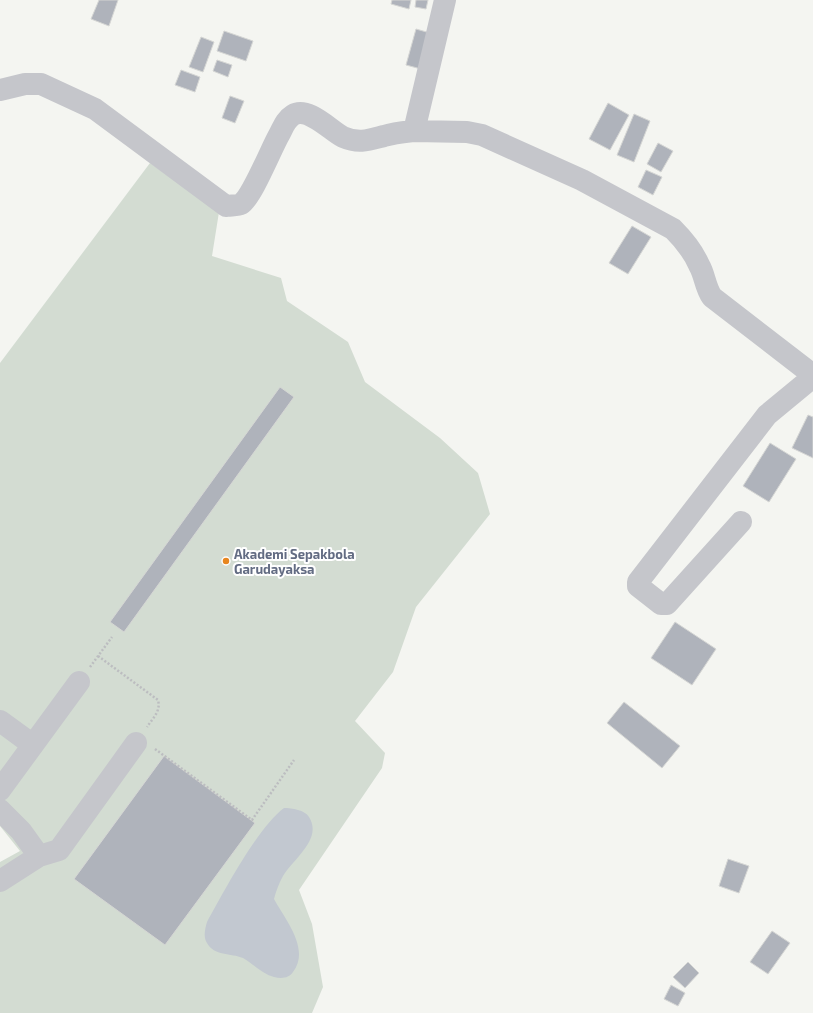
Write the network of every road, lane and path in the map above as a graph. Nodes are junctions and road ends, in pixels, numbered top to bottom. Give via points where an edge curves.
1 (445, 0) edge
2 (0, 90) edge
3 (414, 131) junction
4 (813, 376) edge
5 (741, 522) dead end
6 (112, 637) dead end
7 (98, 656) junction
8 (79, 682) joint
9 (0, 721) edge
10 (138, 740) junction
11 (33, 745) junction
12 (294, 760) dead end
13 (0, 790) edge
14 (0, 810) edge
15 (39, 856) junction
16 (0, 881) edge

1 - 3 street
2 - 3 street via 24,84 41,84 95,109 226,206 239,205 250,195 286,120 294,115 306,114 343,137 363,142
3 - 4 street via 467,132 482,135 582,180 673,229 694,254 712,297
4 - 5 street via 766,415 638,582 638,586 661,604 667,604
6 - 7 path
7 - 8 path
7 - 10 path via 158,700 158,712
8 - 11 street
9 - 11 street
10 - 12 path via 252,820
10 - 15 street via 59,850
11 - 13 street
14 - 15 street via 21,831
15 - 16 street

